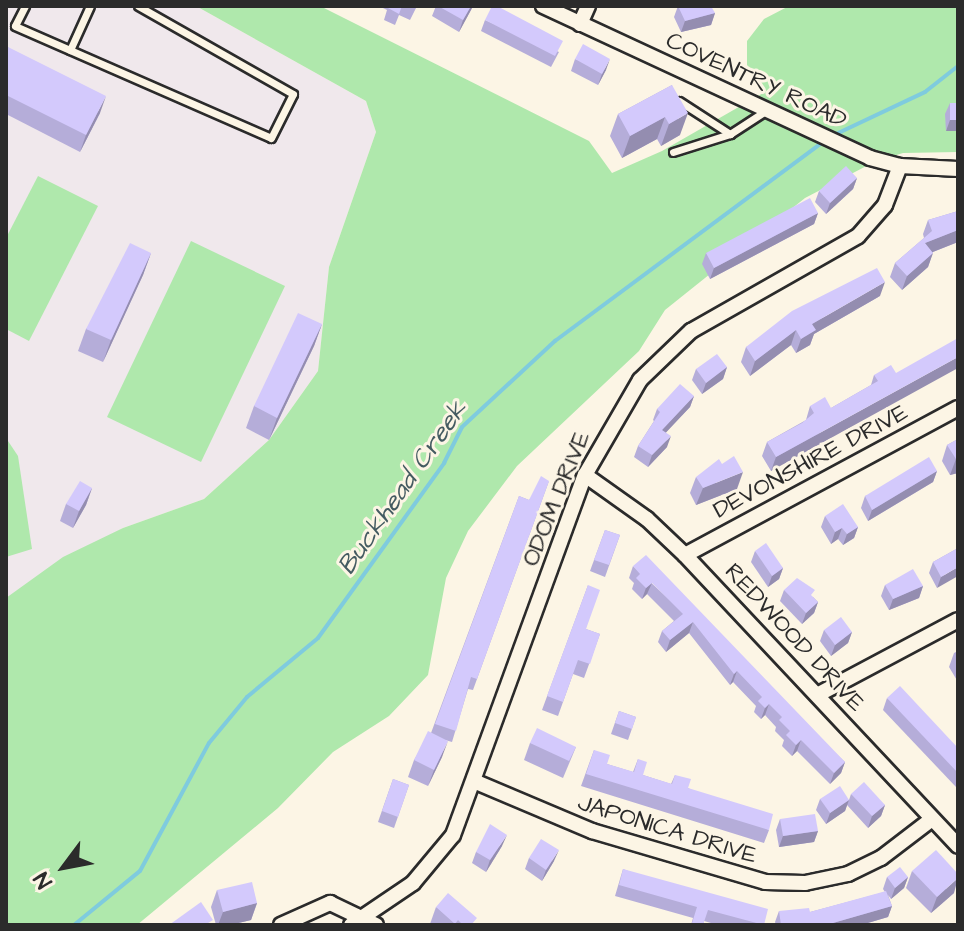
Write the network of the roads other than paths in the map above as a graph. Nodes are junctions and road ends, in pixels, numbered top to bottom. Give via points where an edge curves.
1 (25, 6) edge
2 (90, 6) edge
3 (138, 6) edge
4 (543, 6) edge
5 (588, 6) edge
6 (580, 24) junction
7 (70, 50) junction
8 (679, 101) edge
9 (767, 110) junction
10 (730, 134) junction
11 (673, 152) dead end
12 (900, 166) junction
13 (958, 169) edge
14 (958, 408) edge
15 (585, 475) junction
16 (685, 555) junction
17 (958, 620) edge
18 (819, 694) junction
19 (476, 782) junction
20 (932, 819) junction
21 (958, 846) edge
22 (363, 922) edge
23 (281, 925) edge

1 - 7 lane via 15,26
2 - 7 lane
3 - 7 lane via 293,94 271,138
4 - 6 street, COVENTRY ROAD
5 - 6 street
6 - 9 street, COVENTRY ROAD
8 - 10 lane
9 - 10 lane
9 - 12 street, COVENTRY ROAD
10 - 11 lane
12 - 13 street, COVENTRY ROAD
12 - 15 street, ODOM DRIVE via 885,205 858,236 714,317 668,350 640,380
14 - 16 street, DEVONSHIRE DRIVE
15 - 16 street, REDWOOD DRIVE via 647,519
15 - 19 street, ODOM DRIVE
16 - 18 street, REDWOOD DRIVE
17 - 18 street
18 - 20 street, REDWOOD DRIVE
19 - 20 street, JAPONICA DRIVE via 592,831 765,882 805,883 848,874 881,858
19 - 22 street, ODOM DRIVE via 442,854
20 - 21 street, REDWOOD DRIVE
22 - 23 street via 330,903

